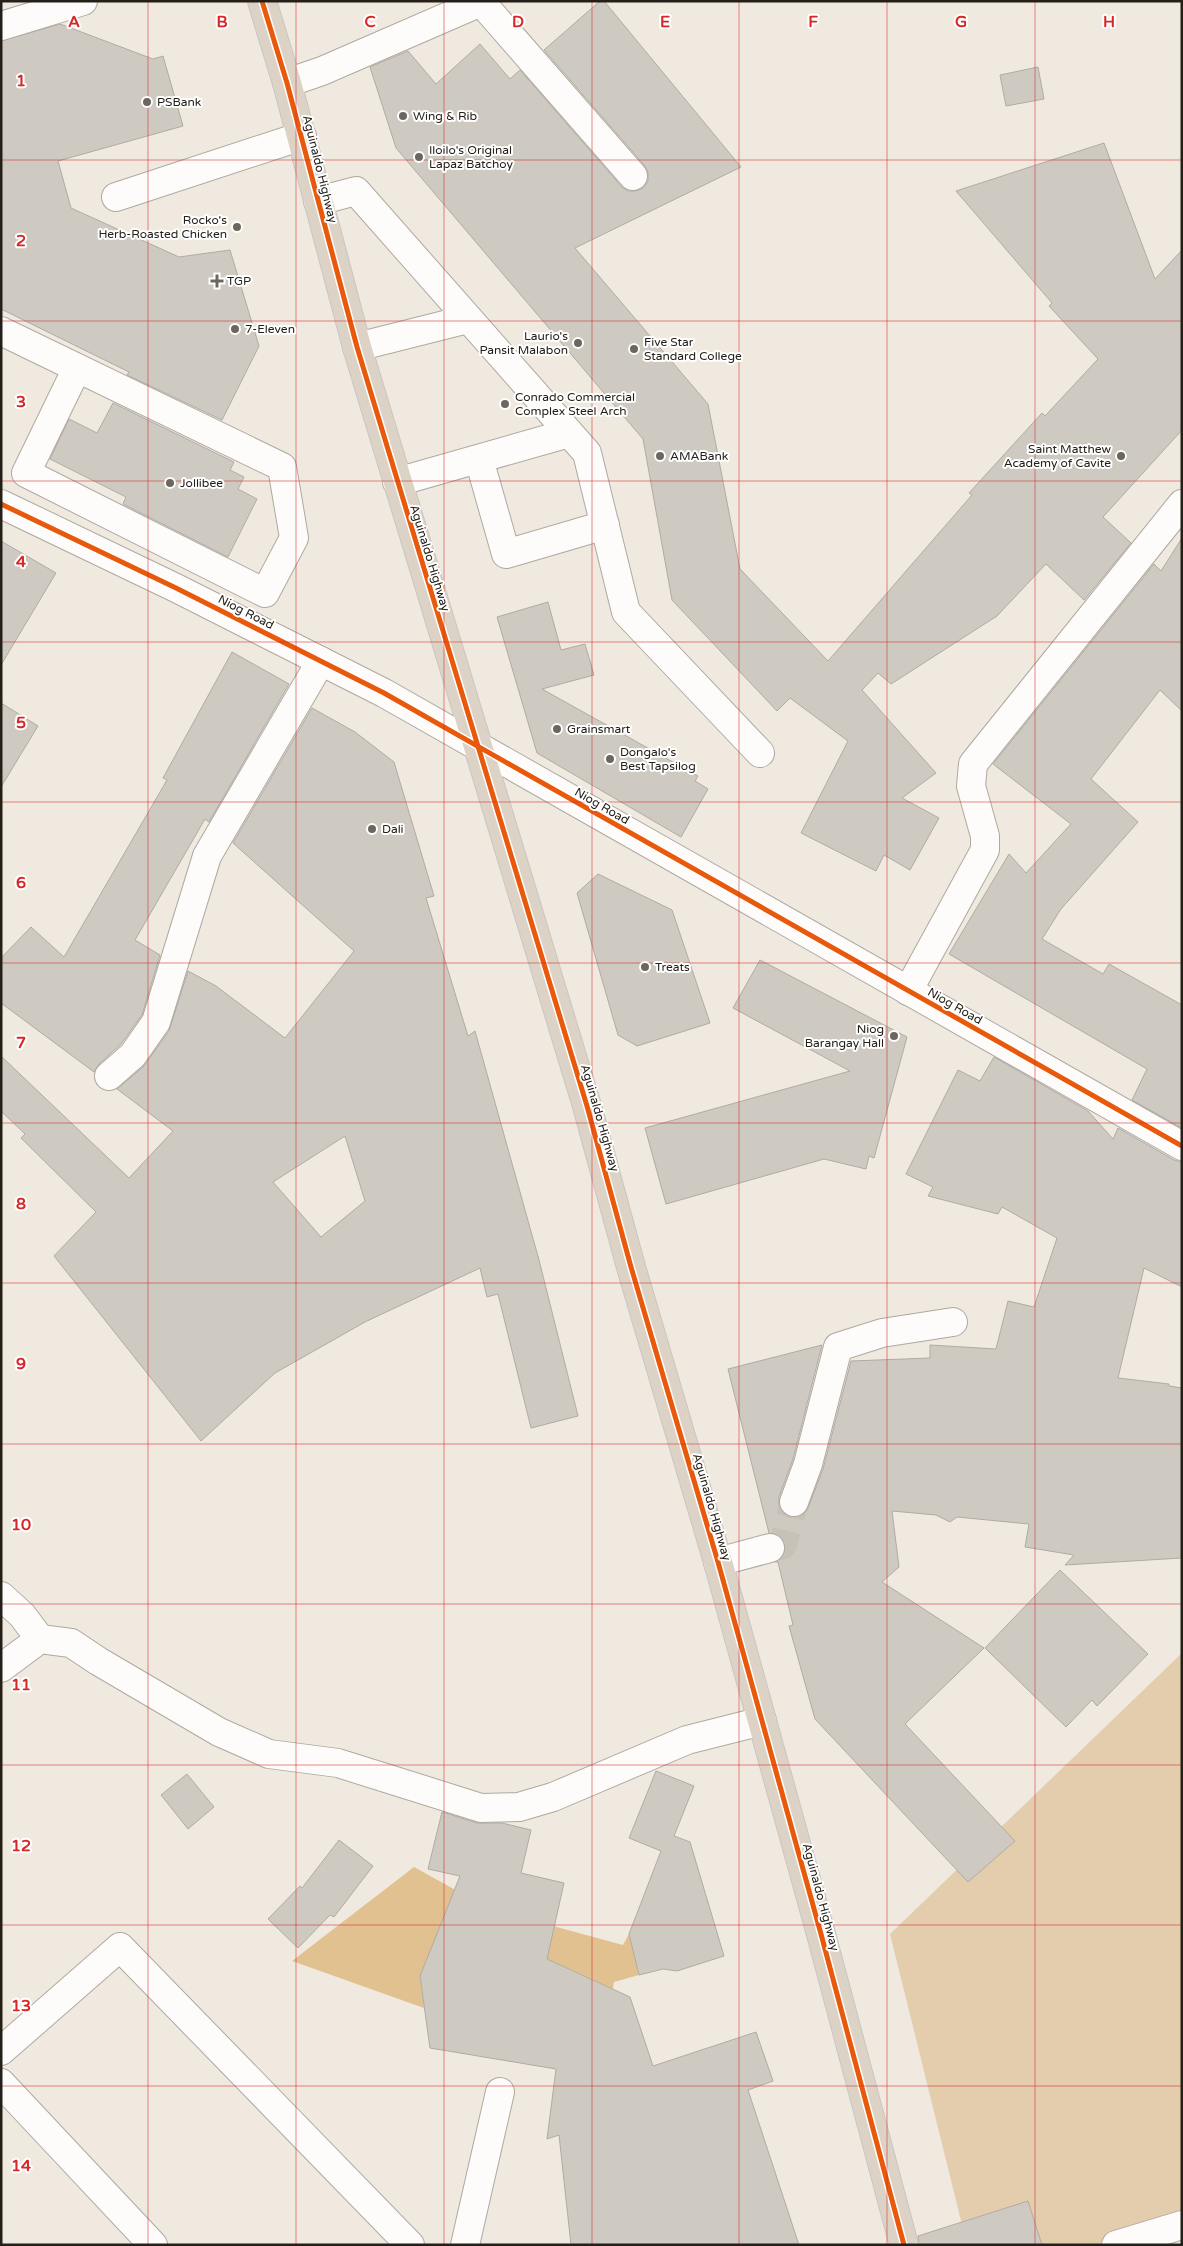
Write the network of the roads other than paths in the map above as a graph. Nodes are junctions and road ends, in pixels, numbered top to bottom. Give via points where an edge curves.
1 (83, 1) edge
2 (262, 1) edge
3 (1, 26) edge
4 (287, 83) junction
5 (302, 136) junction
6 (633, 176) dead end
7 (116, 196) dead end
8 (318, 201) junction
9 (468, 319) junction
10 (1, 331) edge
11 (358, 347) junction
12 (77, 368) junction
13 (569, 433) junction
14 (479, 459) junction
15 (397, 482) junction
16 (1, 504) edge
17 (1182, 504) edge
18 (605, 525) junction
19 (322, 661) junction
20 (476, 746) junction
21 (760, 753) dead end
22 (908, 991) junction
23 (110, 1076) dead end
24 (1182, 1146) edge
25 (953, 1322) dead end
26 (794, 1502) tunnel mouth
27 (770, 1548) tunnel mouth
28 (718, 1562) junction
29 (1, 1596) edge
30 (40, 1639) junction
31 (1, 1668) edge
32 (762, 1722) junction
33 (1, 2051) edge
34 (1, 2083) edge
35 (500, 2092) dead end
36 (1182, 2225) edge
37 (153, 2245) edge
38 (410, 2245) edge
39 (465, 2245) edge
40 (904, 2245) edge
41 (1116, 2245) edge

1 - 3 street
2 - 4 highway, Aguinaldo Highway
4 - 5 highway, Aguinaldo Highway
4 - 6 street via 481,2
5 - 7 street
5 - 8 highway, Aguinaldo Highway
8 - 9 street via 356,191
8 - 11 highway, Aguinaldo Highway
9 - 11 street
9 - 13 street
10 - 12 street
11 - 15 highway, Aguinaldo Highway
12 - 12 street via 26,473 265,593 294,538 282,467
13 - 14 street
13 - 18 street via 587,453
14 - 15 street
14 - 18 street via 506,554
15 - 20 highway, Aguinaldo Highway
16 - 19 street, Niog Road
17 - 22 street via 973,764 970,786 986,850
18 - 21 street via 626,612
19 - 20 street, Niog Road
19 - 23 street via 207,856 156,1022 133,1055
20 - 22 street, Niog Road
20 - 28 highway, Aguinaldo Highway via 587,1106
22 - 24 street, Niog Road
25 - 26 street via 882,1334 838,1347 808,1464
27 - 28 street
28 - 32 highway, Aguinaldo Highway
29 - 30 street via 22,1615
30 - 31 street
30 - 32 street via 71,1643 219,1732 269,1754 338,1764 481,1808 519,1807 553,1797 687,1740
32 - 40 highway, Aguinaldo Highway
33 - 38 street via 120,1947
34 - 37 street
35 - 39 street
36 - 41 street

